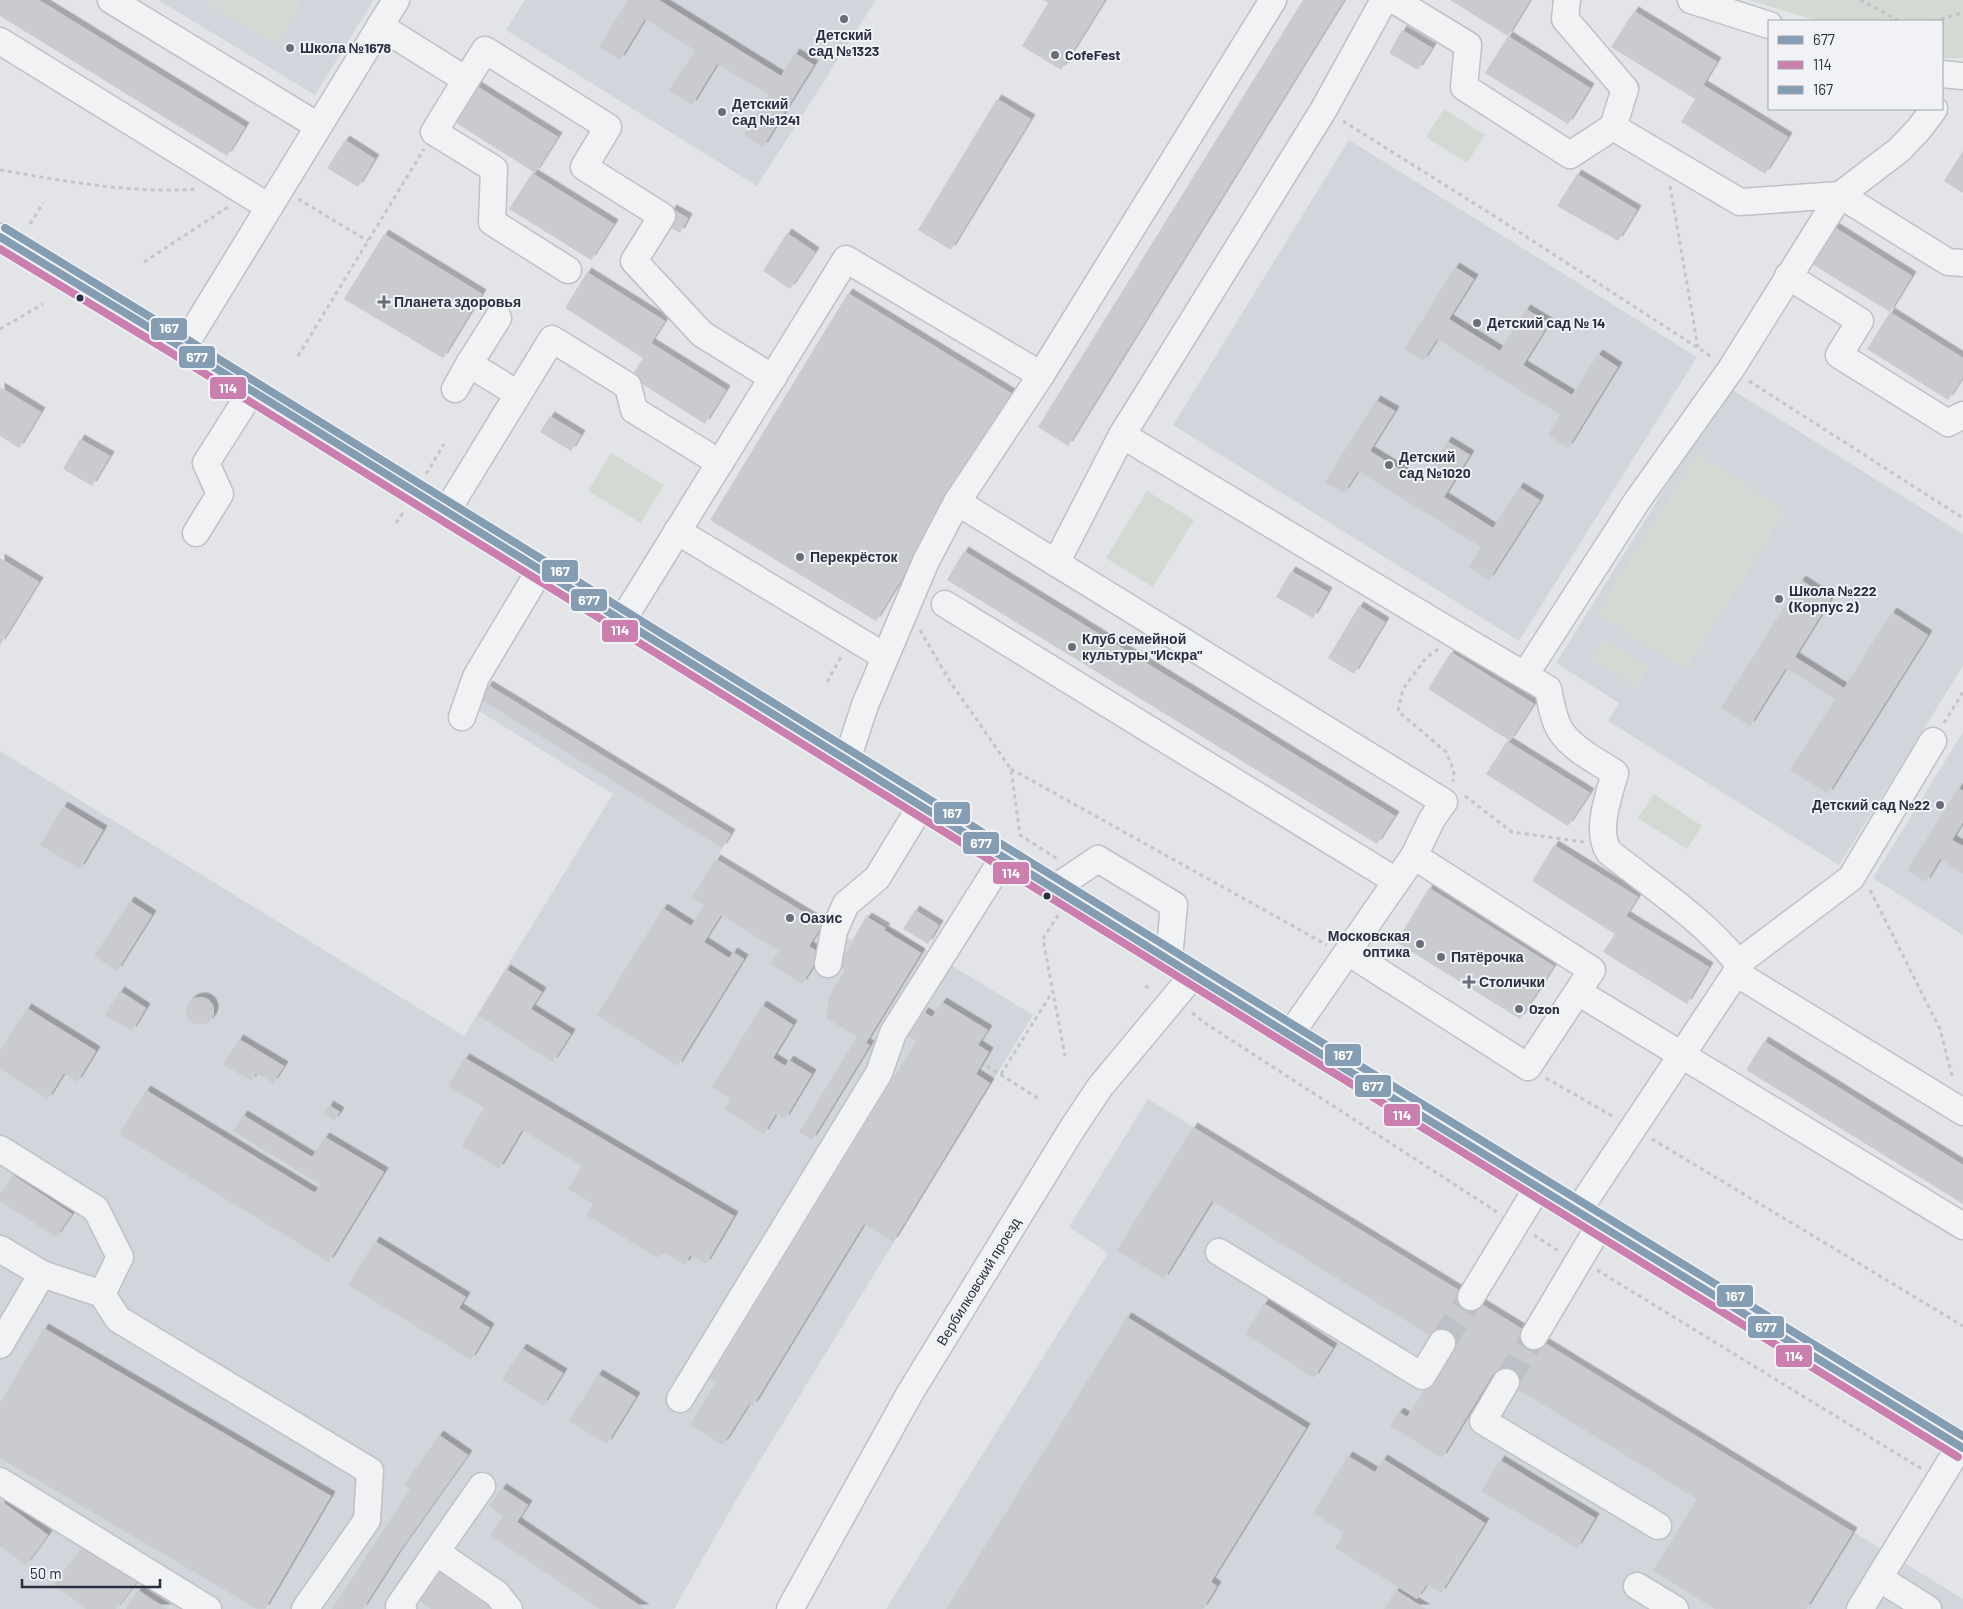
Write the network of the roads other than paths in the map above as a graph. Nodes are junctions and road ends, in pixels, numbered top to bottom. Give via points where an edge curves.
1 (111, 0) edge
2 (396, 0) edge
3 (1272, 0) edge
4 (1384, 0) edge
5 (1394, 0) edge
6 (1567, 0) edge
7 (1690, 0) edge
8 (1768, 25) edge
9 (380, 26) junction
10 (0, 40) edge
11 (466, 80) junction
12 (1933, 110) edge
13 (318, 126) junction
14 (1613, 127) junction
15 (258, 194) junction
16 (1840, 195) junction
17 (0, 237) edge
18 (1963, 263) edge
19 (568, 270) dead end
20 (1788, 276) junction
21 (498, 318) dead end
22 (183, 348) junction
23 (469, 364) junction
24 (1041, 375) junction
25 (773, 378) junction
26 (455, 389) dead end
27 (251, 392) junction
28 (518, 394) junction
29 (1963, 415) edge
30 (1122, 434) junction
31 (720, 463) junction
32 (957, 502) junction
33 (446, 512) junction
34 (677, 531) junction
35 (196, 533) dead end
36 (1056, 563) junction
37 (540, 570) junction
38 (945, 604) dead end
39 (622, 621) junction
40 (884, 656) junction
41 (1525, 675) junction
42 (462, 717) dead end
43 (1934, 741) road end
44 (847, 760) junction
45 (921, 806) junction
46 (1414, 856) junction
47 (1004, 857) junction
48 (1396, 881) junction
49 (1054, 888) junction
50 (1347, 953) junction
51 (1169, 959) junction
52 (828, 964) dead end
53 (1737, 968) junction
54 (1194, 974) junction
55 (1578, 992) junction
56 (1290, 1035) junction
57 (1681, 1055) junction
58 (1957, 1108) edge
59 (0, 1149) edge
60 (1538, 1187) junction
61 (1578, 1212) junction
62 (1600, 1225) junction
63 (1963, 1226) edge
64 (0, 1249) edge
65 (1219, 1252) dead end
66 (42, 1274) junction
67 (102, 1294) junction
68 (1470, 1297) tunnel mouth
69 (1534, 1336) tunnel mouth
70 (1442, 1343) tunnel mouth
71 (0, 1345) edge
72 (1506, 1382) tunnel mouth
73 (680, 1399) dead end
74 (1961, 1447) edge
75 (0, 1481) edge
76 (482, 1486) dead end
77 (1658, 1526) dead end
78 (436, 1552) junction
79 (1879, 1578) junction
80 (1637, 1586) dead end
81 (208, 1609) edge
82 (306, 1609) edge
83 (403, 1609) edge
84 (508, 1609) edge
85 (790, 1609) edge
86 (1675, 1609) edge
87 (1860, 1609) edge
88 (1928, 1609) edge

1 - 13 street
2 - 9 street
3 - 24 street
4 - 30 street via 1324,109
5 - 14 street via 1468,45 1464,87 1570,155
6 - 14 street via 1565,19 1625,89
7 - 8 street
9 - 11 street
9 - 13 street
10 - 15 street
11 - 19 street via 434,132 494,169 492,222
11 - 25 street via 485,50 608,127 584,167 662,216 634,261 702,334
12 - 16 street via 1899,150
13 - 15 street
14 - 16 street via 1740,202
15 - 22 street
16 - 18 street via 1948,262
16 - 20 street
17 - 22 street
20 - 29 street via 1860,321 1840,355 1948,423
20 - 41 street via 1731,369 1637,501
21 - 23 street
22 - 27 street
23 - 26 street
23 - 28 street
24 - 25 street via 846,259
24 - 32 street
25 - 31 street
27 - 33 street
27 - 35 street via 206,464 220,494
28 - 31 street via 552,340 628,386 634,410
28 - 33 street
30 - 36 street
30 - 41 street
31 - 34 street
32 - 36 street
32 - 40 street via 926,560
33 - 37 street
34 - 39 street
34 - 40 street
36 - 46 street via 1448,794
37 - 39 street
37 - 42 street via 476,677
38 - 48 street
39 - 44 street
40 - 44 street
41 - 53 street via 1548,689 1560,730 1570,741 1615,773 1603,816 1604,845 1609,852 1717,940
43 - 53 street via 1851,878
44 - 45 street
45 - 47 street
45 - 52 street via 877,878 846,904 834,930
46 - 48 street
46 - 55 street via 1592,970
47 - 49 street
47 - 73 street via 893,1033 879,1073
48 - 50 street
49 - 51 street
49 - 51 street via 1098,859 1174,905
50 - 55 street via 1528,1067
50 - 56 street
51 - 54 street
53 - 57 street
53 - 58 street
54 - 56 street
54 - 85 street, Вербилковский проезд via 1100,1087 1072,1129 910,1393
55 - 57 street
56 - 60 street
57 - 61 street
57 - 63 street
59 - 67 street via 96,1209 120,1257
60 - 61 street
60 - 68 street
61 - 62 street
62 - 69 street
62 - 74 street
64 - 66 street
65 - 70 street via 1422,1376
66 - 67 street
66 - 71 street
67 - 82 street via 118,1320 370,1471 367,1520
72 - 77 street via 1483,1421
74 - 79 street
75 - 81 street
76 - 78 street
78 - 83 street via 399,1606
78 - 84 street via 497,1594
79 - 87 street
79 - 88 street
80 - 86 street

